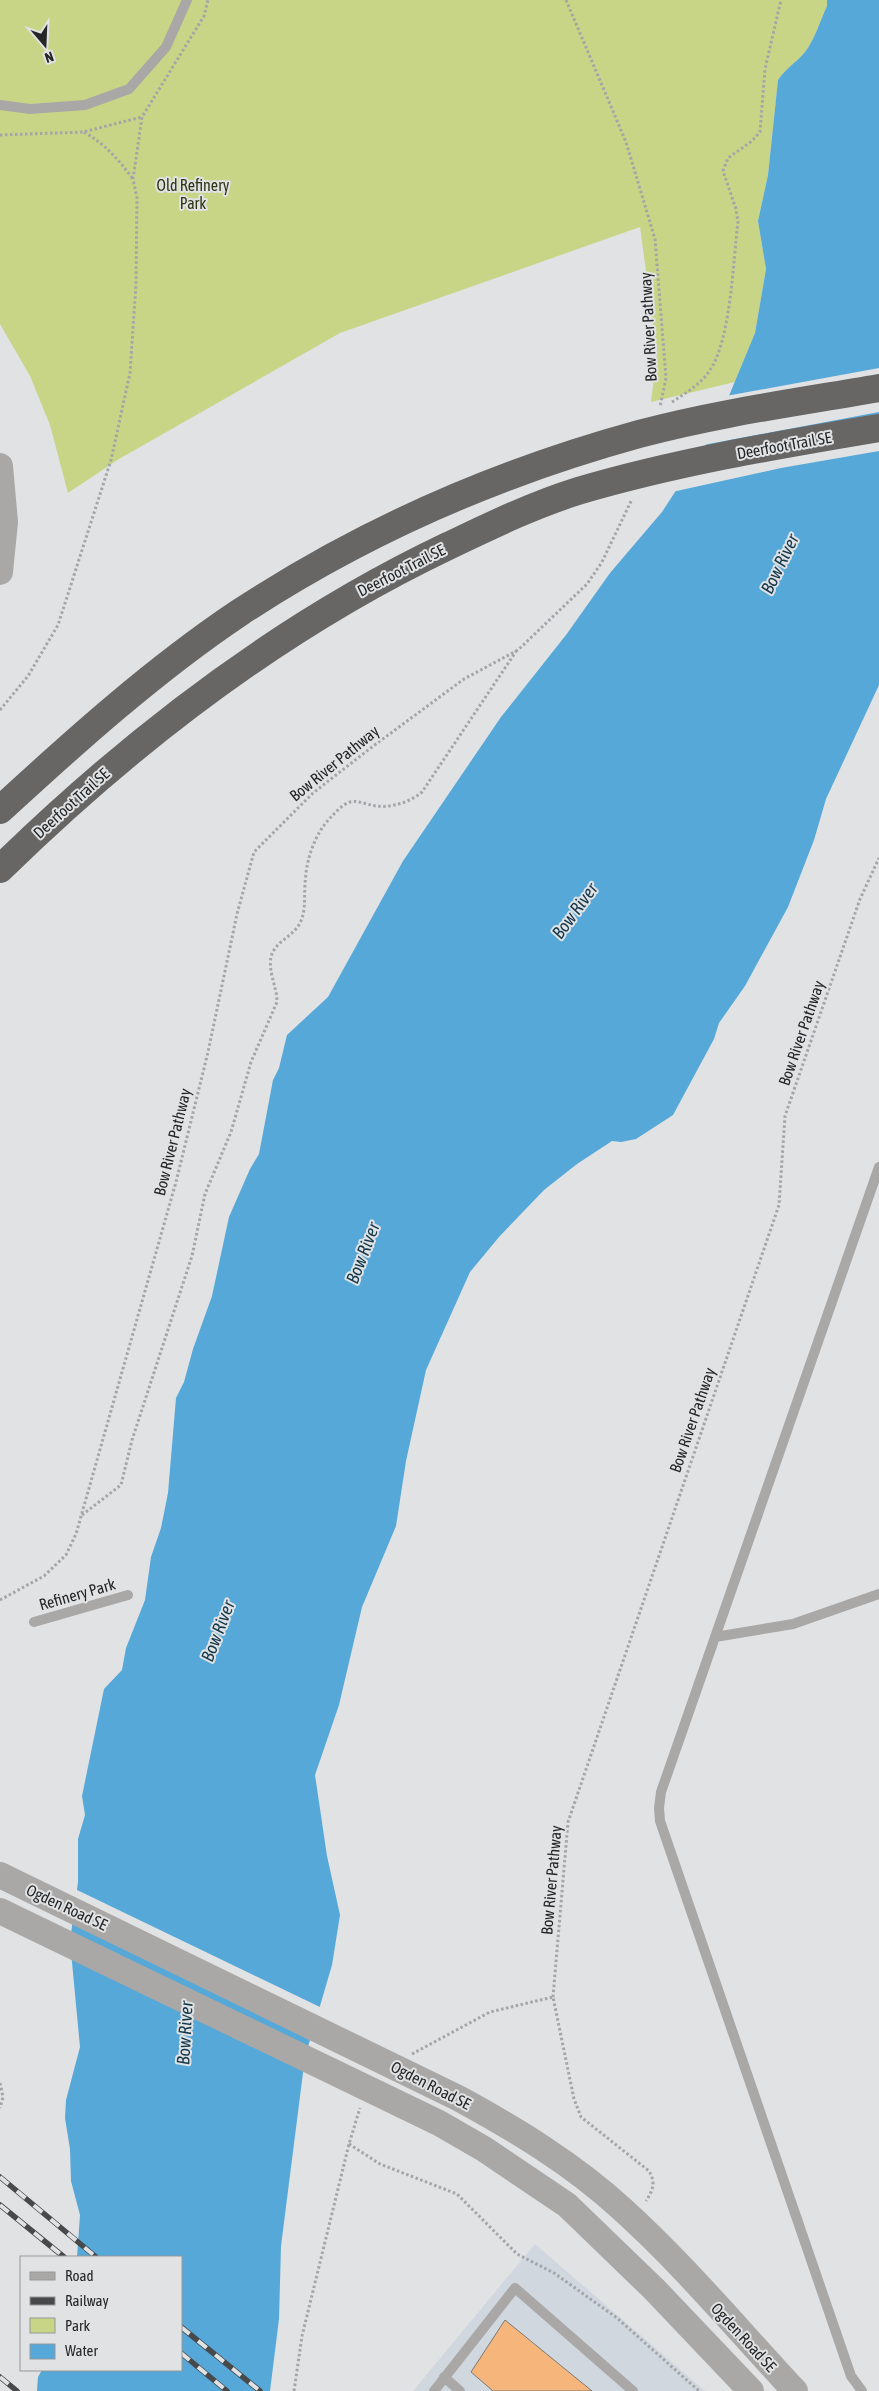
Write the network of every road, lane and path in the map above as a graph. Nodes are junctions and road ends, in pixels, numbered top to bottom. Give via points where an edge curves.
1 (187, 0) edge
2 (208, 0) edge
3 (566, 0) edge
4 (781, 0) edge
5 (0, 105) edge
6 (142, 117) junction
7 (83, 132) junction
8 (0, 135) edge
9 (133, 179) junction
10 (879, 388) edge
11 (879, 428) edge
12 (0, 466) edge
13 (635, 491) dead end
14 (0, 572) edge
15 (518, 650) junction
16 (0, 710) edge
17 (0, 810) edge
18 (879, 858) edge
19 (0, 869) edge
20 (879, 1167) edge
21 (81, 1516) junction
22 (879, 1594) edge
23 (128, 1595) dead end
24 (0, 1600) edge
25 (34, 1622) dead end
26 (715, 1637) junction
27 (0, 1875) edge
28 (0, 1911) edge
29 (553, 1997) dead end
30 (0, 2083) edge
31 (0, 2108) edge
32 (349, 2144) dead end
33 (444, 2377) junction
34 (434, 2391) edge
35 (460, 2391) edge
36 (633, 2391) edge
37 (700, 2391) edge
38 (751, 2391) edge
39 (794, 2391) edge
40 (862, 2391) edge

1 - 5 lane via 166,47 129,89 85,105 30,109
2 - 6 path via 204,16
3 - 4 path, Bow River Pathway via 626,142 655,239 666,378 659,411 694,388 710,371 724,335 738,222 723,171 728,158 760,132 765,69
6 - 7 path
6 - 9 path
7 - 8 path
7 - 9 path via 101,142
9 - 16 path via 137,198 136,284 130,373 111,460 58,625 28,676
10 - 17 highway via 696,421 588,450 487,484 347,548 294,578 182,655 100,721
11 - 19 highway, Deerfoot Trail SE via 711,459 577,492 517,514 376,581 262,651 134,747
12 - 14 street via 5,522
13 - 15 path, Bow River Pathway via 602,562 587,584
15 - 21 path, Bow River Pathway via 464,679 372,747 313,793 254,852 176,1182
15 - 21 path via 422,792 412,800 394,804 377,806 349,802 328,820 313,844 300,923 272,954 270,964 277,1002 251,1062 231,1132 205,1194 192,1256 135,1430 121,1485
18 - 29 path, Bow River Pathway via 860,899 785,1116 779,1205 568,1822
20 - 26 lane
21 - 24 path, Bow River Pathway via 66,1555 44,1576
22 - 26 lane via 793,1624
23 - 25 lane, Refinery Park
26 - 40 lane via 661,1792 660,1821 851,2376
27 - 39 street, Ogden Road SE via 506,2124 620,2207 654,2239
28 - 38 street, Ogden Road SE via 438,2123 484,2149 567,2205 654,2289
30 - 31 path via 3,2097
32 - 37 path via 380,2164 457,2194 517,2254 554,2272 617,2318
33 - 34 lane
33 - 35 lane
33 - 36 lane via 515,2288

